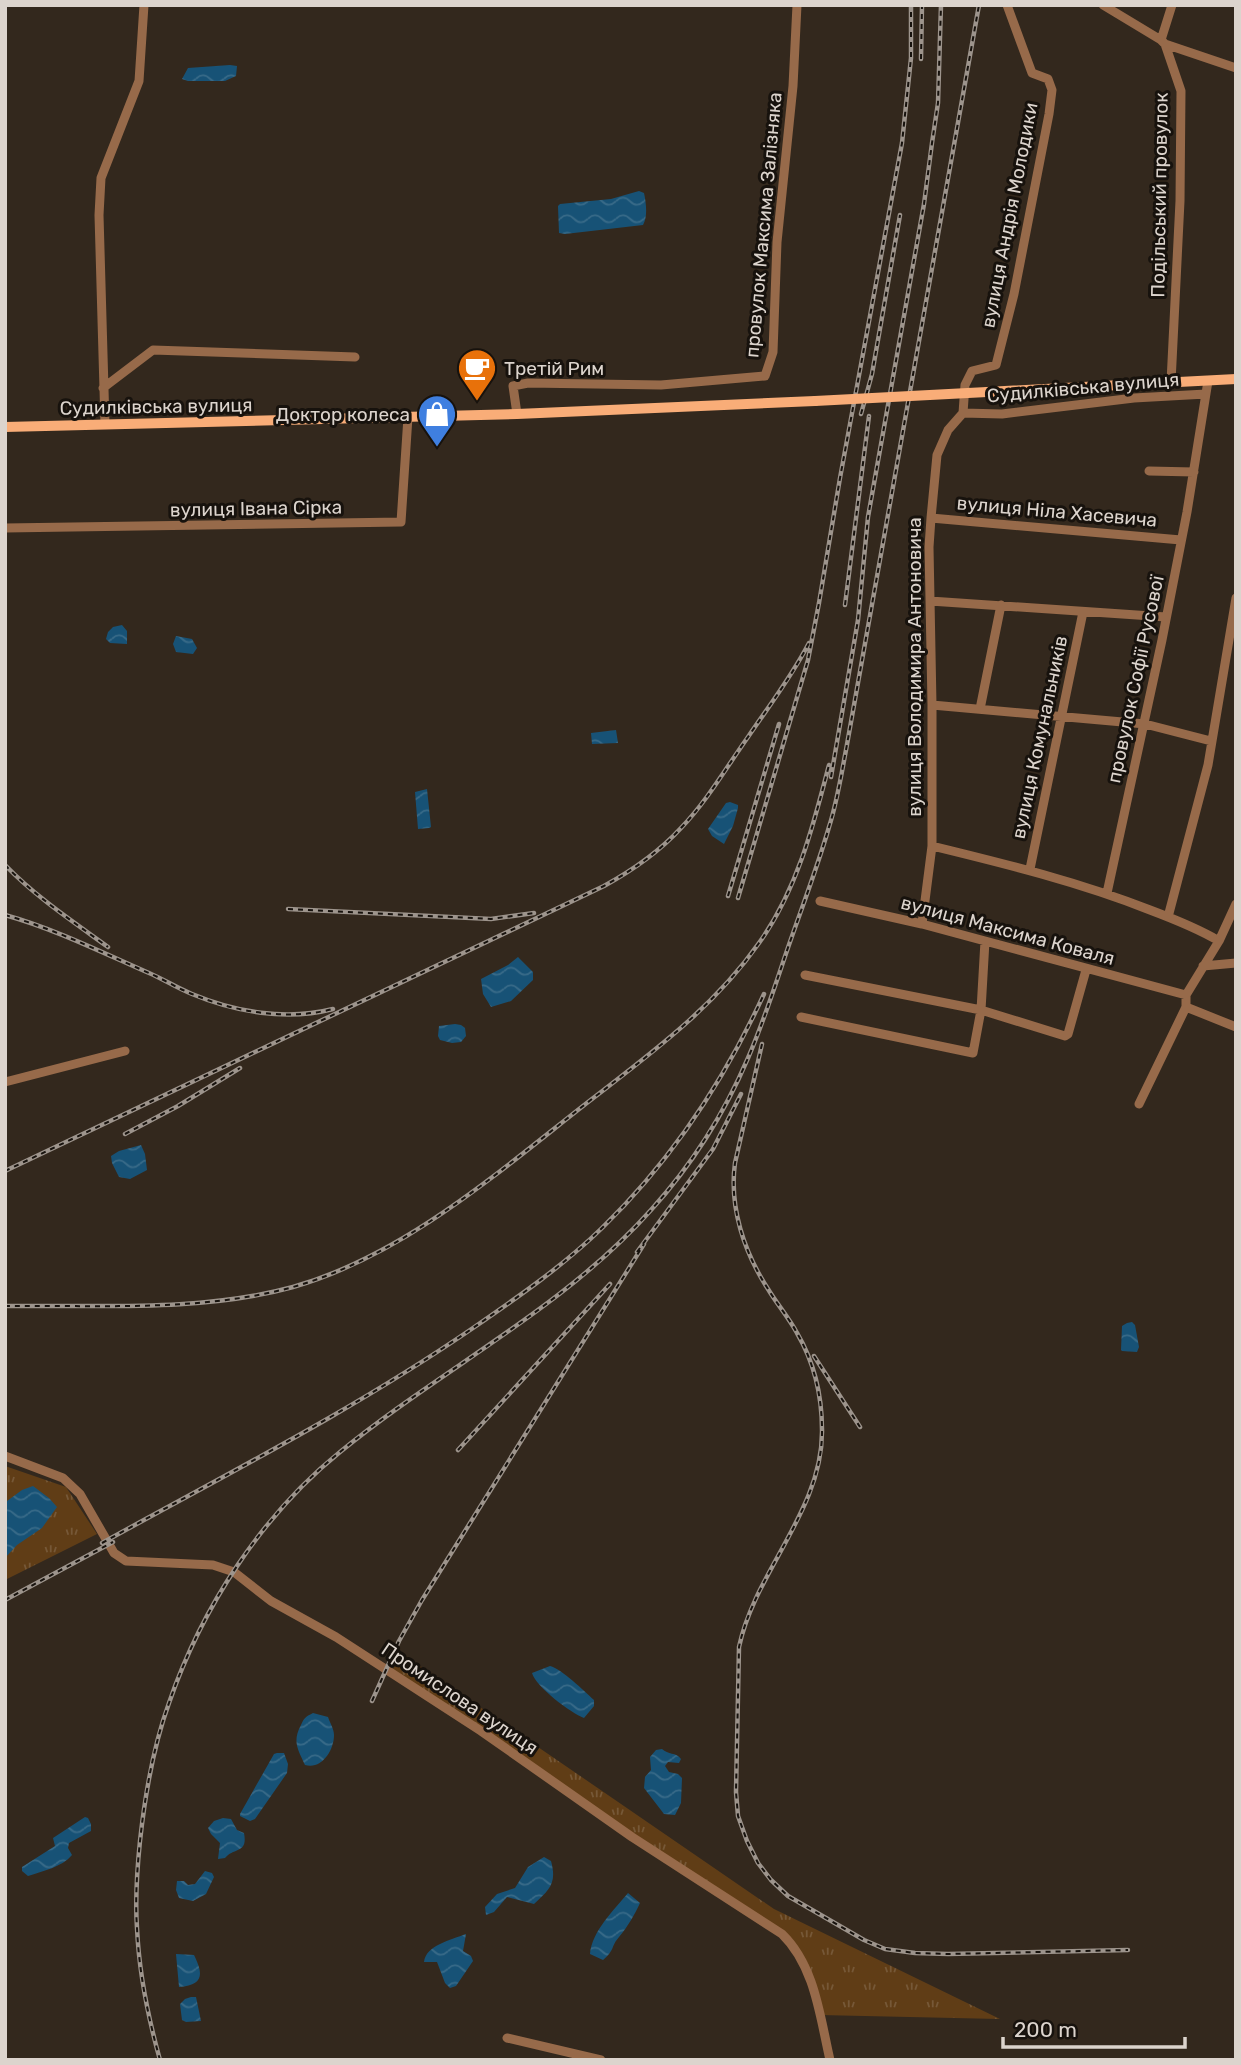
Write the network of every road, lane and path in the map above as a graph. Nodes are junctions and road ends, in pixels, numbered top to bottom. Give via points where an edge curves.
1 (144, 5) edge
2 (796, 5) edge
3 (1007, 5) edge
4 (1103, 5) edge
5 (1172, 5) edge
6 (1163, 42) junction
7 (1236, 68) edge
8 (355, 357) dead end
9 (1236, 379) edge
10 (1209, 381) junction
11 (1171, 382) junction
12 (103, 388) junction
13 (1206, 394) junction
14 (963, 413) junction
15 (517, 414) junction
16 (408, 417) junction
17 (105, 424) junction
18 (5, 428) edge
19 (1149, 471) dead end
20 (1194, 472) junction
21 (930, 518) junction
22 (5, 528) edge
23 (1181, 540) junction
24 (1236, 598) edge
25 (930, 601) junction
26 (1001, 605) junction
27 (1083, 612) junction
28 (1166, 617) junction
29 (932, 705) junction
30 (980, 709) junction
31 (1062, 716) junction
32 (1145, 724) junction
33 (1211, 741) junction
34 (932, 846) junction
35 (1030, 869) junction
36 (1107, 893) junction
37 (820, 901) dead end
38 (1236, 904) edge
39 (1168, 917) junction
40 (922, 923) junction
41 (1219, 941) junction
42 (985, 942) junction
43 (1236, 963) edge
44 (1203, 966) junction
45 (1086, 970) junction
46 (805, 975) dead end
47 (1186, 995) junction
48 (1186, 1007) junction
49 (981, 1010) junction
50 (801, 1017) dead end
51 (1236, 1027) edge
52 (125, 1051) dead end
53 (5, 1082) edge
54 (1139, 1104) dead end
55 (5, 1456) edge
56 (507, 2038) dead end
57 (601, 2060) edge
58 (830, 2060) edge

1 - 12 street via 139,81 101,178
2 - 15 street, провулок Максима Залізняка via 773,352 765,376 661,385 528,383 513,386
3 - 14 street, вулиця Андрія Молодики via 1030,70 1048,79 1052,90 996,366 972,371 965,385
4 - 6 street
5 - 6 street
6 - 7 street
6 - 11 street, Подільський провулок via 1181,91
8 - 12 street via 153,350
9 - 10 main road, Судилківська вулиця
10 - 11 main road, Судилківська вулиця
10 - 13 street, провулок Софії Русової
11 - 15 main road, Судилківська вулиця, bridge
12 - 17 street
13 - 14 street, Судилківська вулиця via 1002,414
13 - 20 street, провулок Софії Русової
14 - 21 street, вулиця Володимира Антоновича via 948,429 937,455
15 - 16 main road, Судилківська вулиця
16 - 17 main road, Судилківська вулиця
16 - 22 street, вулиця Івана Сірка via 401,522
17 - 18 main road, Судилківська вулиця
19 - 20 street
20 - 23 street, провулок Софії Русової
21 - 23 street, вулиця Ніла Хасевича
21 - 25 street, вулиця Володимира Антоновича
23 - 28 street, провулок Софії Русової
24 - 33 street
25 - 26 street
25 - 29 street, вулиця Володимира Антоновича
26 - 27 street
26 - 30 street
27 - 28 street
27 - 31 street, вулиця Комунальників
28 - 32 street, провулок Софії Русової
29 - 30 street
29 - 34 street, вулиця Володимира Антоновича
30 - 31 street
31 - 32 street
31 - 35 street, вулиця Комунальників
32 - 33 street
32 - 36 street, провулок Софії Русової
33 - 39 street
34 - 35 street
34 - 40 street, вулиця Володимира Антоновича
35 - 36 street
36 - 39 street
37 - 40 street, вулиця Максима Коваля
38 - 41 street
39 - 41 street
40 - 42 street, вулиця Максима Коваля
41 - 44 street
42 - 45 street, вулиця Максима Коваля
42 - 49 street
43 - 44 street
44 - 47 street
45 - 47 street, вулиця Максима Коваля
45 - 49 street via 1066,1036
46 - 49 street
47 - 48 street
48 - 51 street
48 - 54 street
49 - 50 street via 973,1053
52 - 53 street
55 - 58 street, Промислова вулиця via 63,1478 80,1494 114,1553 126,1561 213,1565 234,1572 271,1601 336,1637 481,1731 782,1934 802,1960 813,1987
56 - 57 street

